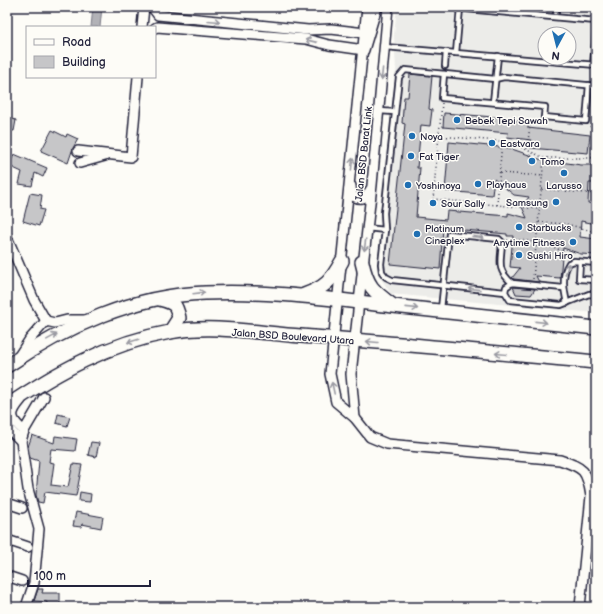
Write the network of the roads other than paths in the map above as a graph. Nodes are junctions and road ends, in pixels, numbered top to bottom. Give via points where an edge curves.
1 (144, 7) edge
2 (152, 7) edge
3 (367, 7) edge
4 (377, 7) edge
5 (388, 7) edge
6 (445, 7) edge
7 (449, 7) edge
8 (460, 8) junction
9 (158, 15) junction
10 (596, 21) edge
11 (142, 26) edge
12 (156, 27) edge
13 (331, 29) junction
14 (596, 32) edge
15 (365, 33) junction
16 (329, 45) junction
17 (385, 47) junction
18 (364, 50) junction
19 (446, 52) junction
20 (456, 53) junction
21 (498, 56) junction
22 (595, 65) edge
23 (444, 66) dead end
24 (444, 74) junction
25 (138, 78) edge
26 (496, 79) junction
27 (589, 85) junction
28 (596, 86) edge
29 (493, 102) junction
30 (379, 111) junction
31 (395, 112) junction
32 (78, 152) dead end
33 (110, 155) junction
34 (80, 163) dead end
35 (350, 182) junction
36 (372, 184) junction
37 (367, 228) junction
38 (385, 230) junction
39 (7, 237) edge
40 (342, 261) junction
41 (362, 262) junction
42 (580, 262) junction
43 (596, 263) edge
44 (596, 280) edge
45 (512, 283) junction
46 (443, 286) junction
47 (563, 288) junction
48 (505, 292) junction
49 (303, 295) junction
50 (596, 295) edge
51 (160, 299) junction
52 (337, 300) junction
53 (358, 302) junction
54 (567, 303) junction
55 (394, 306) junction
56 (441, 311) junction
57 (89, 320) junction
58 (46, 321) junction
59 (596, 328) edge
60 (170, 332) junction
61 (334, 338) junction
62 (354, 340) junction
63 (19, 358) junction
64 (596, 362) edge
65 (7, 366) edge
66 (28, 392) junction
67 (44, 397) dead end
68 (7, 406) edge
69 (355, 418) junction
70 (7, 427) edge
71 (24, 431) junction
72 (21, 441) junction
73 (7, 503) edge
74 (22, 508) dead end
75 (7, 540) edge
76 (28, 547) dead end
77 (7, 576) edge
78 (22, 581) dead end
79 (26, 607) edge
80 (580, 607) edge

1 - 11 street
2 - 9 street
3 - 15 street, Jalan BSD Barat Link
4 - 18 street
5 - 17 street, Jalan BSD Barat Link
6 - 7 lane
7 - 8 lane
8 - 10 lane
8 - 20 lane
9 - 12 street
9 -> 13 street via 308,30
16 -> 12 street via 306,39
13 - 15 street
13 - 16 street
14 - 22 lane
15 - 18 street, Jalan BSD Barat Link
16 - 18 street
17 - 19 lane
17 -> 30 street, Jalan BSD Barat Link
35 -> 18 street, Jalan BSD Barat Link
19 - 20 lane
19 - 23 lane
20 - 21 lane
21 - 22 lane
21 - 26 lane
24 - 26 lane
24 - 29 lane via 442,98
24 - 31 lane via 405,70 402,72 399,77
25 - 33 street via 131,157
26 - 27 lane via 504,77
26 - 29 lane
27 - 28 lane
27 - 29 lane via 586,121 544,117 545,107
30 - 31 lane
30 - 36 street, Jalan BSD Barat Link
31 - 38 lane via 384,214
32 - 33 street
33 - 34 street
35 - 36 street via 352,196 359,199 368,195
35 - 40 street, Jalan BSD Barat Link
36 - 37 street, Jalan BSD Barat Link
37 - 38 lane
37 -> 41 street, Jalan BSD Barat Link
38 - 46 lane via 381,264 386,278
39 - 58 street via 34,300
40 - 49 main road via 332,279 322,288
40 - 52 street, Jalan BSD Barat Link
41 - 53 street, Jalan BSD Barat Link
41 - 55 main road via 366,279 377,294
42 - 43 lane
42 - 44 lane via 579,279
47 -> 42 lane via 569,262
46 -> 45 lane via 449,234 499,239 502,242 500,270
45 - 47 lane
45 - 48 lane via 506,287
48 -> 46 lane
46 - 56 lane
47 - 54 lane
48 - 54 lane via 510,300
51 -> 49 main road via 203,293
49 - 52 main road
50 - 54 lane via 589,294
51 - 57 main road
51 - 60 main road via 174,303 177,308 179,318
52 - 53 main road
52 - 61 street, Jalan BSD Barat Link
53 - 55 main road
53 - 62 street, Jalan BSD Barat Link
55 -> 56 main road
56 -> 59 main road
57 - 58 street via 55,323
63 -> 57 main road via 61,332
58 - 63 street via 30,339
60 - 61 main road, Jalan BSD Boulevard Utara via 203,329
60 -> 66 main road, Jalan BSD Boulevard Utara via 101,352 73,365
61 - 62 main road, Jalan BSD Boulevard Utara
69 -> 61 street, Jalan BSD Barat Link via 336,402 330,374
64 -> 62 main road, Jalan BSD Boulevard Utara
62 - 69 street, Jalan BSD Barat Link via 351,374
63 - 65 main road
66 - 68 main road, Jalan BSD Boulevard Utara
66 - 71 street via 14,408 12,416 14,423
67 - 71 street
69 - 80 street, Jalan BSD Barat Link via 370,437 387,444 560,460 580,466 588,481 591,496
70 - 72 street
71 - 72 street
72 - 79 street via 28,489 39,529 34,583
73 - 74 street
75 - 76 street
77 - 78 street

